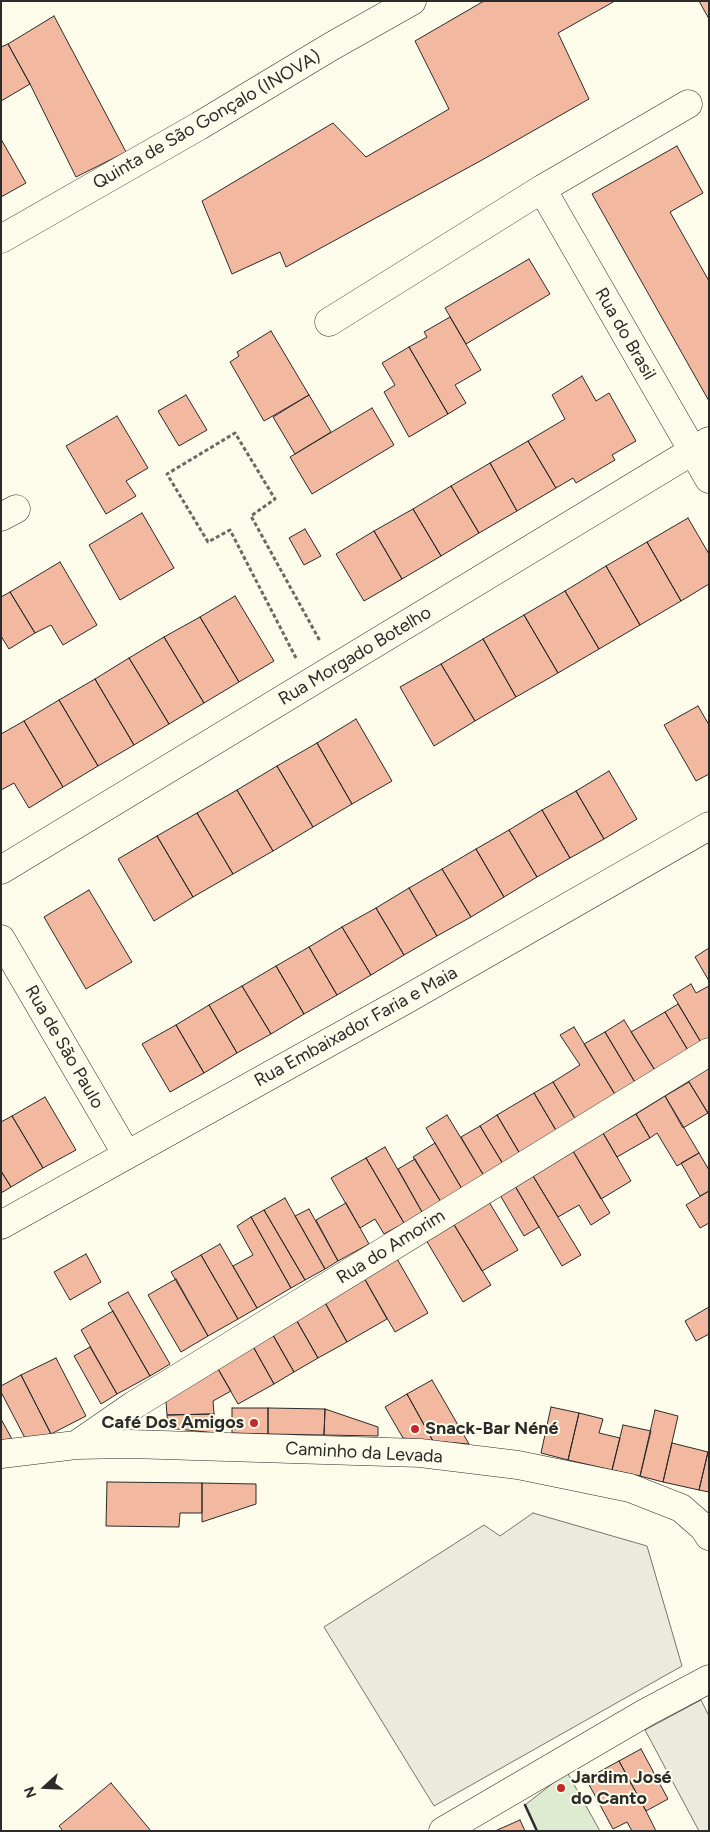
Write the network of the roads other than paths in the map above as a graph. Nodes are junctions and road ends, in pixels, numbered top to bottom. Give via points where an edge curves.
1 (412, 1) edge
2 (688, 104) dead end
3 (542, 190) junction
4 (1, 238) edge
5 (328, 322) dead end
6 (700, 446) edge
7 (709, 479) edge
8 (709, 826) edge
9 (1, 870) edge
10 (1, 939) edge
11 (709, 1052) edge
12 (127, 1155) junction
13 (1, 1225) edge
14 (76, 1445) junction
15 (1, 1454) edge
16 (707, 1531) edge
17 (709, 1679) edge
18 (443, 1831) edge

1 - 4 street, Quinta de São Gonçalo (INOVA)
2 - 3 street
3 - 5 street
3 - 6 street, Rua do Brasil
6 - 7 street, Rua do Brasil
6 - 9 street, Rua Morgado Botelho
8 - 12 street, Rua Embaixador Faria e Maia
10 - 12 street, Rua de São Paulo
11 - 14 street, Rua do Amorim via 142,1400
12 - 13 street, Rua Embaixador Faria e Maia
14 - 15 street, Caminho da Levada
14 - 16 street, Caminho da Levada via 420,1453 518,1465 630,1488 681,1508
17 - 18 street

